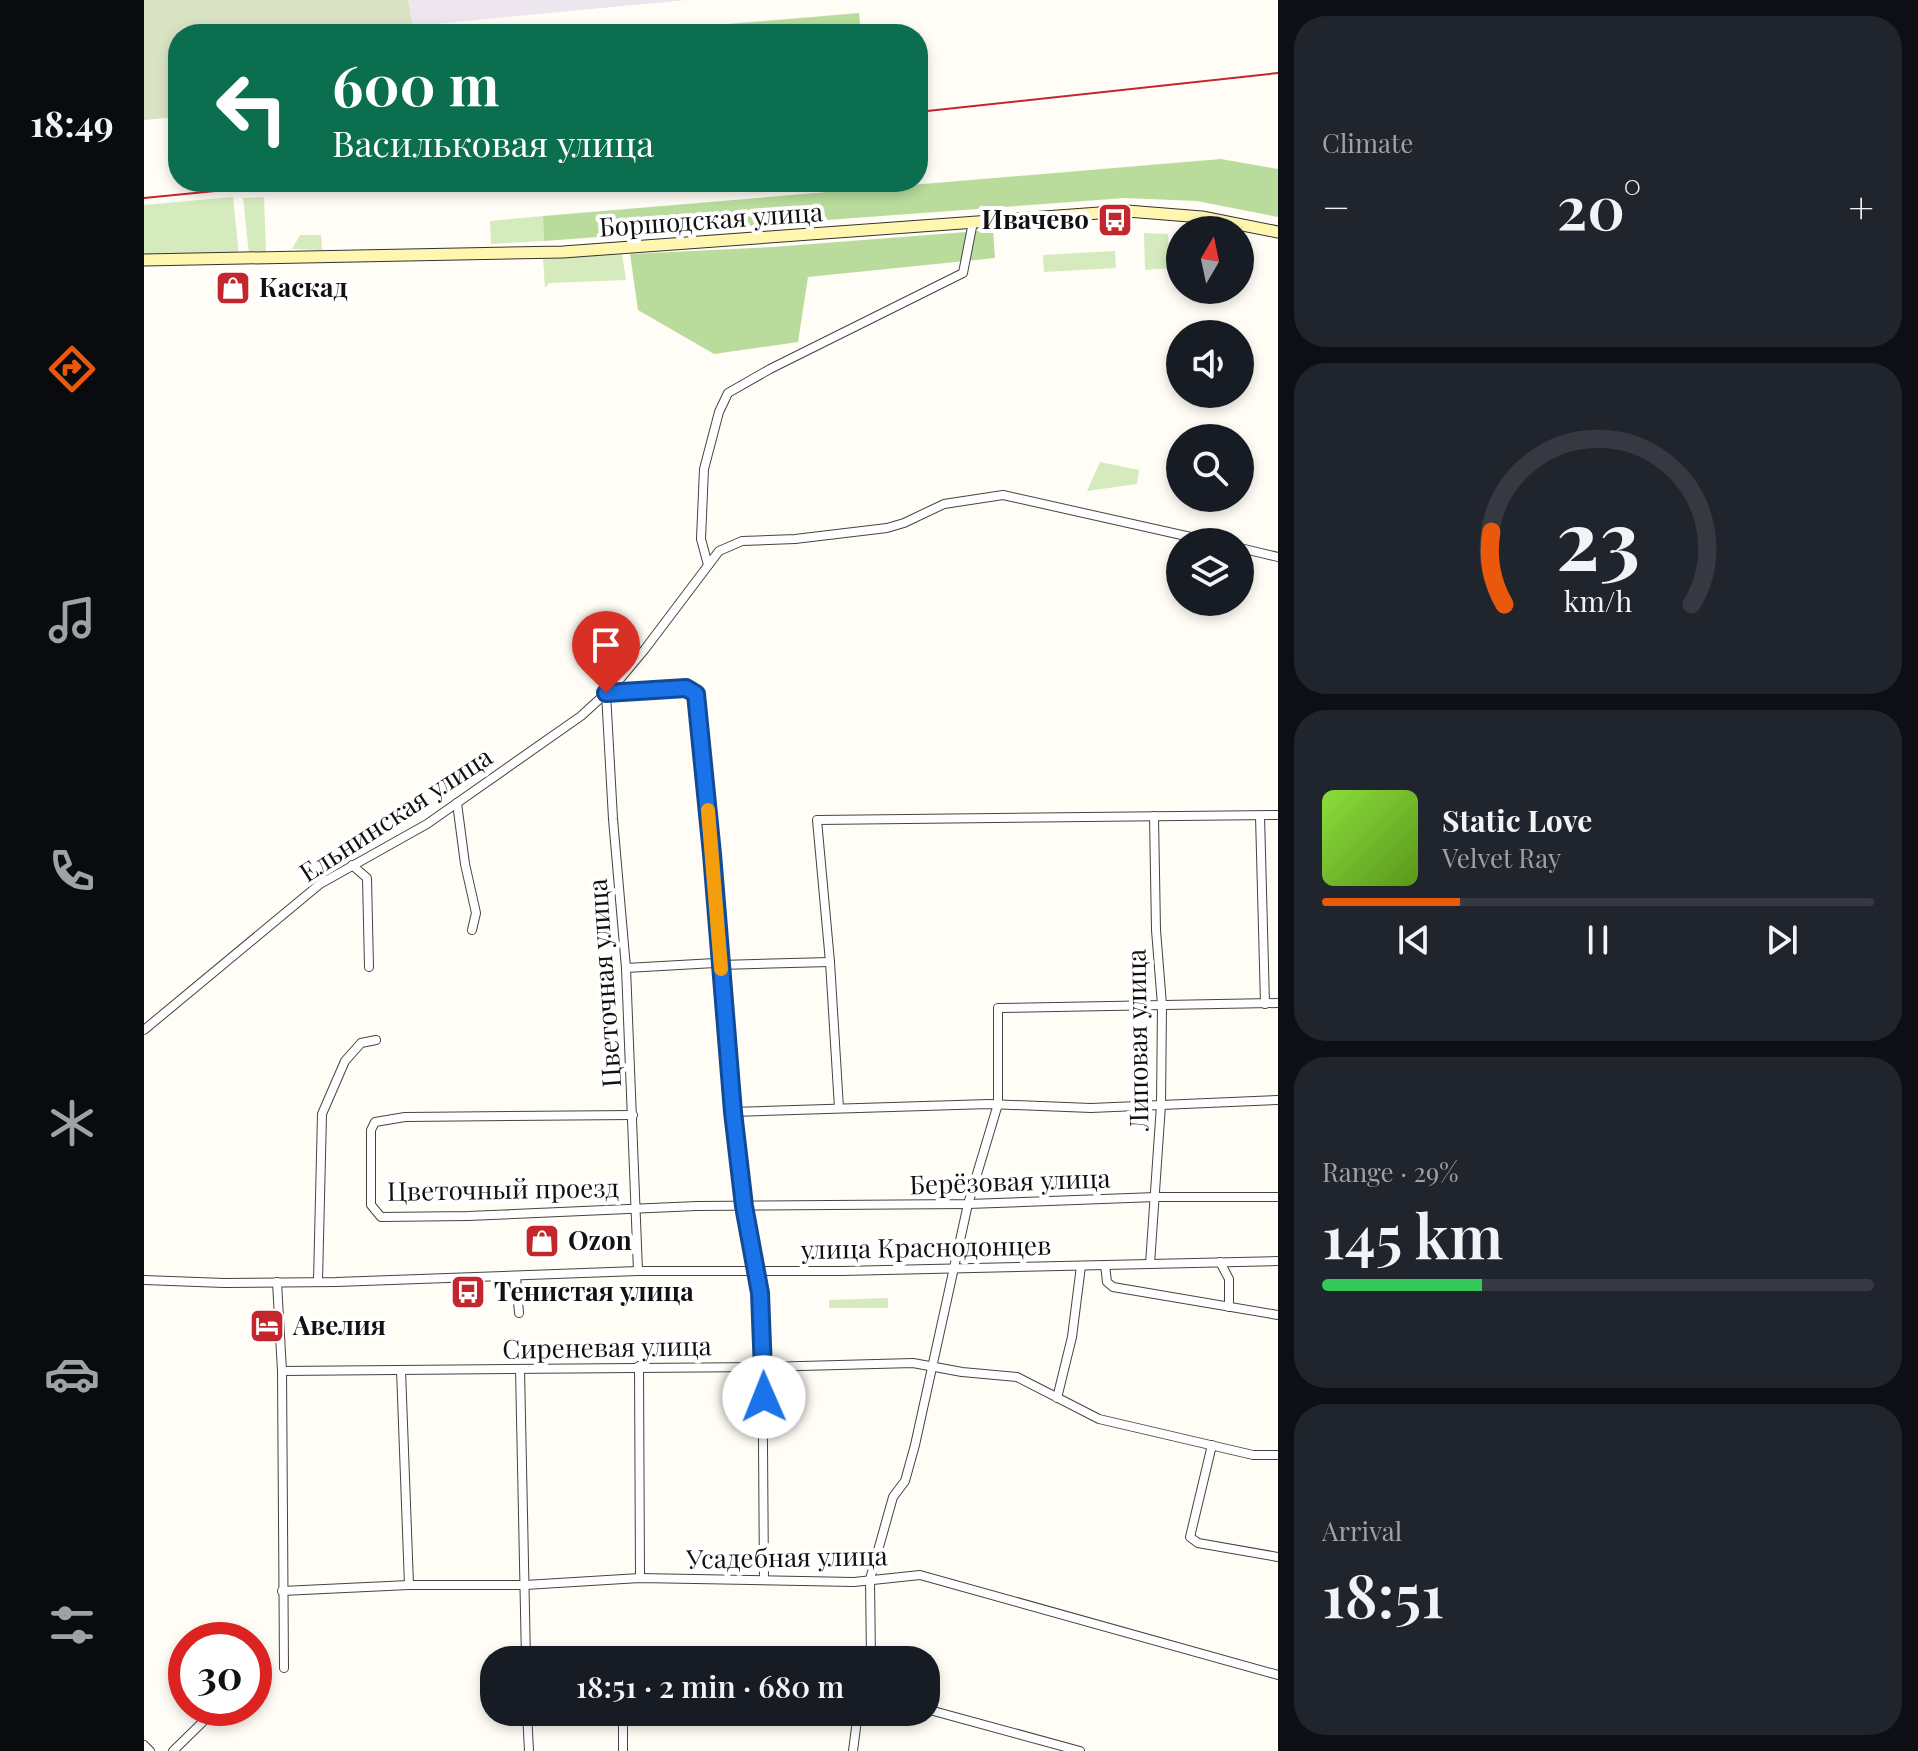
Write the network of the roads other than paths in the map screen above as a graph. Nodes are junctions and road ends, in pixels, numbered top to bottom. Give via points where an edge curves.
1 (973, 222) junction
2 (1278, 232) edge
3 (144, 260) edge
4 (1166, 531) edge
5 (1254, 551) edge
6 (1278, 557) edge
7 (708, 565) junction
8 (606, 693) junction
9 (457, 803) junction
10 (1278, 815) edge
11 (1154, 816) junction
12 (1260, 816) junction
13 (352, 865) junction
14 (472, 930) dead end
15 (830, 962) junction
16 (720, 965) junction
17 (369, 967) dead end
18 (626, 968) junction
19 (1278, 1003) edge
20 (1265, 1004) junction
21 (1162, 1005) junction
22 (144, 1030) edge
23 (376, 1040) dead end
24 (1278, 1100) edge
25 (998, 1104) junction
26 (1161, 1105) junction
27 (839, 1108) junction
28 (733, 1112) junction
29 (633, 1115) junction
30 (1156, 1197) junction
31 (1278, 1197) edge
32 (968, 1204) junction
33 (744, 1206) junction
34 (636, 1208) junction
35 (1278, 1261) edge
36 (1220, 1262) junction
37 (1150, 1264) junction
38 (1105, 1265) junction
39 (1081, 1266) junction
40 (953, 1269) junction
41 (638, 1271) junction
42 (756, 1271) junction
43 (516, 1276) junction
44 (144, 1280) edge
45 (318, 1281) junction
46 (277, 1282) junction
47 (1229, 1307) junction
48 (519, 1313) dead end
49 (1278, 1315) edge
50 (933, 1365) junction
51 (639, 1366) junction
52 (764, 1367) junction
53 (520, 1369) junction
54 (401, 1370) junction
55 (282, 1371) junction
56 (1057, 1398) junction
57 (1212, 1445) junction
58 (1278, 1455) edge
59 (1278, 1557) edge
60 (640, 1578) junction
61 (870, 1579) junction
62 (764, 1580) junction
63 (409, 1585) junction
64 (525, 1585) junction
65 (282, 1591) junction
66 (526, 1646) edge
67 (871, 1646) edge
68 (284, 1668) dead end
69 (1278, 1675) edge
70 (940, 1713) edge
71 (199, 1726) edge
72 (528, 1726) edge
73 (623, 1726) edge
74 (856, 1726) edge
75 (144, 1745) edge
76 (150, 1751) edge
77 (173, 1751) edge
78 (529, 1751) edge
79 (623, 1751) edge
80 (853, 1751) edge
81 (1080, 1751) edge

1 - 2 street, Боршодская улица via 1127,211 1202,217
1 - 3 street, Боршодская улица via 563,252
1 - 7 street via 963,273 728,393 704,469 701,539
4 - 7 street, Ельнинская улица via 1003,495 944,504 887,528 742,541 719,551
5 - 6 street
7 - 8 street, Ельнинская улица
8 - 9 street, Ельнинская улица via 571,724
8 - 16 street via 686,688 696,694
8 - 18 street, Цветочная улица
9 - 13 street, Ельнинская улица
9 - 14 street via 476,913
10 - 12 street
11 - 12 street
11 - 15 street via 817,820
11 - 21 street, Липовая улица
12 - 20 street
13 - 17 street via 367,878
13 - 22 street, Ельнинская улица via 320,884
15 - 16 street
15 - 27 street
16 - 18 street
16 - 28 street
18 - 29 street, Цветочная улица
19 - 20 street
20 - 21 street
21 - 25 street via 998,1008
21 - 26 street, Липовая улица
23 - 45 street via 361,1043 345,1061 322,1114
24 - 26 street
25 - 26 street
25 - 27 street
25 - 32 street
26 - 30 street, Липовая улица
27 - 28 street
28 - 33 street
29 - 34 street, Цветочная улица
29 - 34 street, Цветочный проезд via 405,1117 375,1122 371,1205 381,1217
30 - 31 street, Берёзовая улица
30 - 32 street, Берёзовая улица
30 - 37 street, Липовая улица
32 - 33 street, Берёзовая улица
32 - 40 street
33 - 34 street, Цветочный проезд
33 - 42 street
34 - 41 street, Цветочная улица
35 - 36 street, улица Краснодонцев
36 - 37 street, улица Краснодонцев
36 - 47 street via 1229,1279
37 - 38 street, улица Краснодонцев
38 - 39 street, улица Краснодонцев
38 - 47 street via 1113,1287
39 - 40 street, улица Краснодонцев
39 - 56 street
40 - 42 street, улица Краснодонцев
40 - 50 street
41 - 42 street, улица Краснодонцев
41 - 43 street, улица Краснодонцев
42 - 52 street
43 - 45 street, улица Краснодонцев
43 - 48 street
44 - 46 street, улица Краснодонцев
45 - 46 street, улица Краснодонцев
46 - 55 street
47 - 49 street
50 - 52 street, Сиреневая улица
50 - 56 street, Сиреневая улица via 1017,1377
50 - 61 street via 905,1481 893,1497
51 - 52 street, Сиреневая улица
51 - 53 street, Сиреневая улица
51 - 60 street
52 - 62 street
53 - 54 street, Сиреневая улица
53 - 64 street
54 - 55 street, Сиреневая улица
54 - 63 street
55 - 65 street
56 - 57 street, Сиреневая улица via 1099,1419
57 - 58 street, Сиреневая улица
57 - 59 street via 1190,1537 1198,1543
60 - 62 street, Усадебная улица
60 - 64 street, Усадебная улица
61 - 62 street, Усадебная улица
61 - 67 street
61 - 69 street, Усадебная улица via 920,1575
63 - 64 street, Усадебная улица
63 - 65 street, Усадебная улица
64 - 66 street
65 - 68 street
70 - 81 street
71 - 77 street
72 - 78 street
73 - 79 street
74 - 80 street
75 - 76 street

